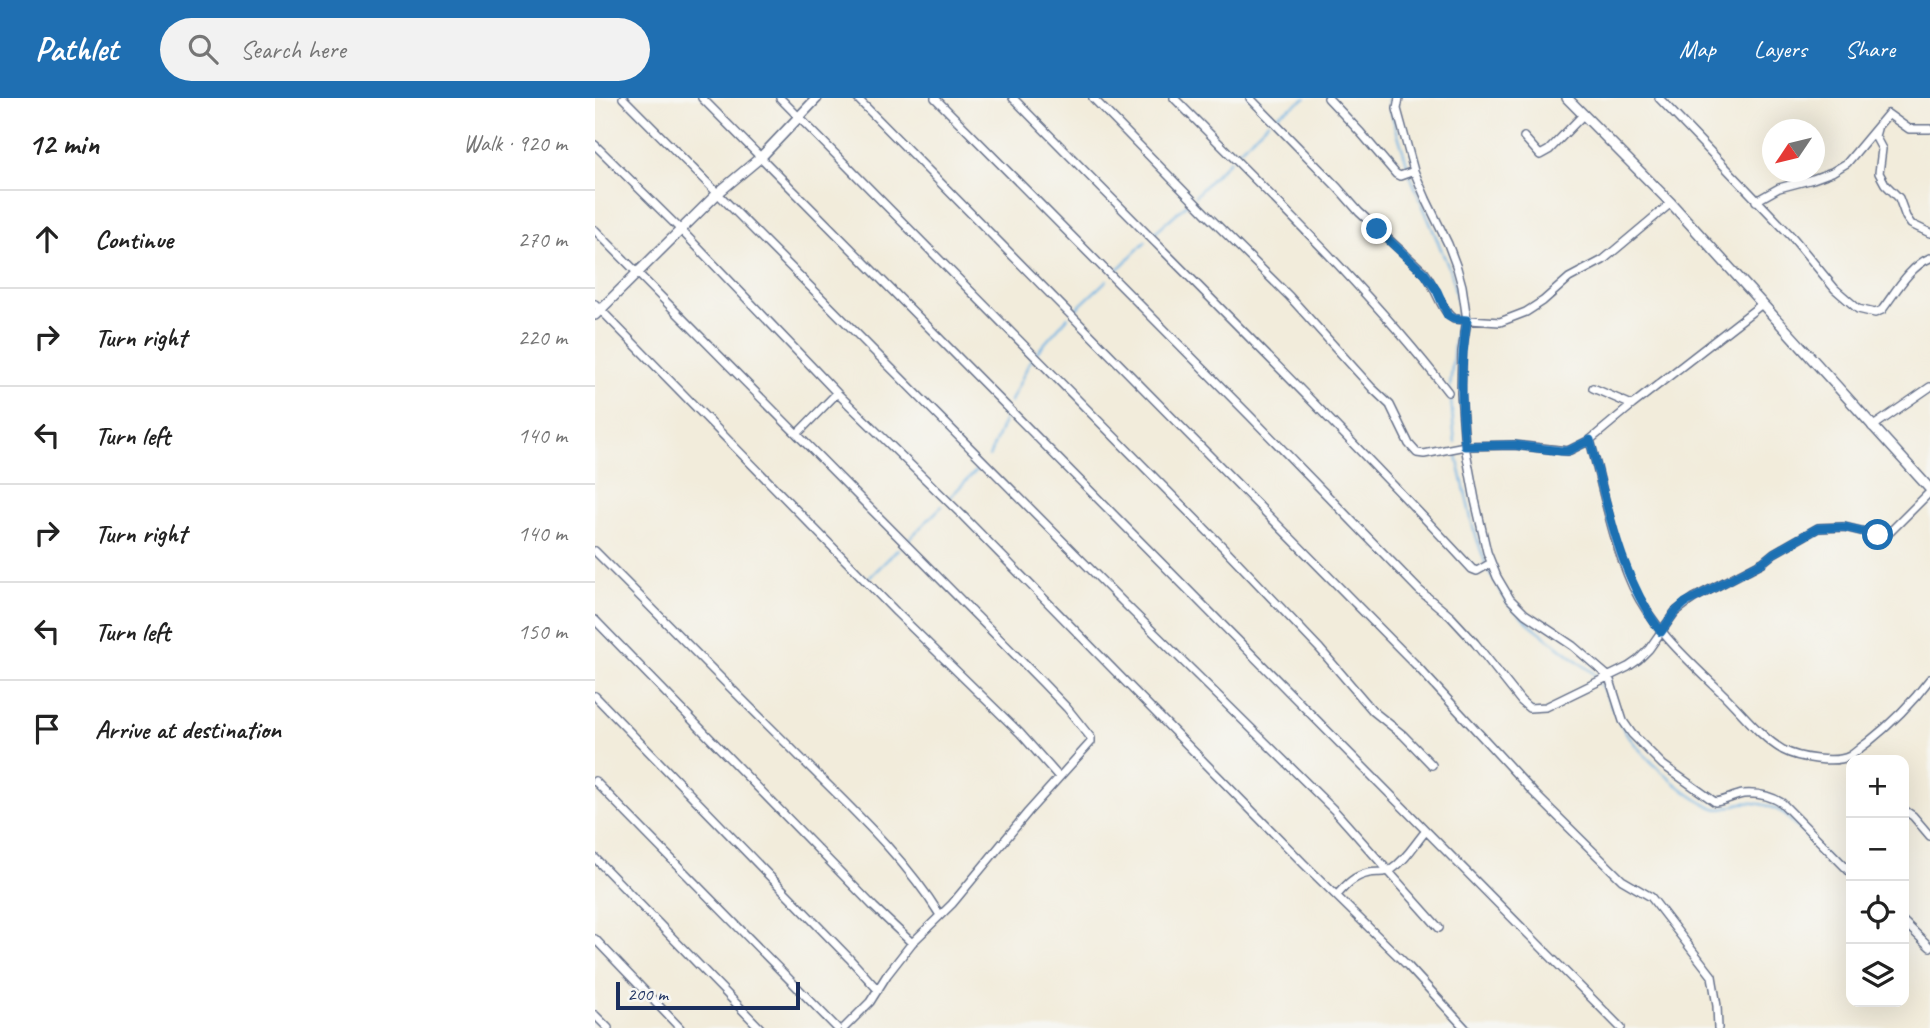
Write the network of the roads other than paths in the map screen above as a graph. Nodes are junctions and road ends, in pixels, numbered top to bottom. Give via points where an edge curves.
1 (623, 98) edge
2 (702, 98) edge
3 (780, 98) edge
4 (817, 98) edge
5 (857, 98) edge
6 (935, 98) edge
7 (1013, 98) edge
8 (1093, 98) edge
9 (1174, 98) edge
10 (1249, 98) edge
11 (1328, 98) edge
12 (1399, 98) edge
13 (1660, 98) edge
14 (1573, 100) edge
15 (1583, 116) junction
16 (799, 117) junction
17 (1877, 128) junction
18 (1930, 129) edge
19 (1524, 137) dead end
20 (595, 145) edge
21 (761, 157) junction
22 (1411, 172) junction
23 (718, 193) junction
24 (1756, 201) junction
25 (1671, 204) junction
26 (595, 230) edge
27 (681, 230) junction
28 (1930, 233) edge
29 (1930, 258) edge
30 (638, 272) junction
31 (1762, 304) junction
32 (597, 310) edge
33 (1461, 320) junction
34 (1930, 387) edge
35 (1594, 388) dead end
36 (837, 393) junction
37 (1448, 393) dead end
38 (1632, 405) junction
39 (1873, 427) junction
40 (797, 434) junction
41 (1590, 440) junction
42 (1465, 446) junction
43 (1930, 491) edge
44 (595, 551) edge
45 (1487, 565) junction
46 (595, 620) edge
47 (1661, 632) junction
48 (1930, 679) edge
49 (1603, 680) junction
50 (595, 696) edge
51 (1854, 755) edge
52 (1846, 758) edge
53 (1433, 765) dead end
54 (1059, 777) junction
55 (595, 781) edge
56 (1909, 813) edge
57 (1425, 832) junction
58 (1930, 836) edge
59 (595, 858) edge
60 (1846, 868) edge
61 (1388, 872) junction
62 (1337, 895) junction
63 (940, 915) junction
64 (1909, 927) edge
65 (1439, 928) dead end
66 (595, 939) edge
67 (912, 943) junction
68 (1930, 947) edge
69 (877, 990) junction
70 (595, 1015) edge
71 (608, 1028) edge
72 (680, 1028) edge
73 (760, 1028) edge
74 (837, 1028) edge
75 (844, 1028) edge
76 (1465, 1028) edge
77 (1621, 1028) edge
78 (1718, 1028) edge

1 - 23 street
2 - 21 street
3 - 16 street
4 - 16 main road
5 - 78 street via 1406,655 1533,792 1622,880 1651,897 1712,976
6 - 49 street via 1419,590 1451,617 1529,708 1546,707
7 - 45 street via 1298,384 1472,569
8 - 42 street via 1390,405 1417,453
9 - 37 street via 1389,321
10 - 33 street via 1425,274 1448,316
11 - 22 street via 1396,174
12 - 22 street via 1397,109
13 - 24 street
14 - 15 main road
15 - 19 street via 1540,155
15 - 25 main road
16 - 21 main road
16 - 53 street via 1261,587 1373,711
17 - 18 street via 1888,114 1909,129
17 - 24 street via 1839,168 1779,188
17 - 28 street via 1875,136 1882,149 1879,173 1899,198 1911,224
20 - 27 street
21 - 23 main road
21 - 57 street
22 - 33 street via 1457,268 1466,306
23 - 27 main road
23 - 61 street via 1334,810
24 - 29 street via 1858,309 1882,310 1913,268
25 - 31 main road
25 - 33 street via 1603,260 1569,278 1525,312 1500,322
26 - 30 street
27 - 30 main road
27 - 36 street
30 - 32 main road
30 - 40 street
31 - 38 street
31 - 39 main road
32 - 54 street
33 - 42 street
34 - 39 street
35 - 38 street
36 - 40 street
36 - 62 street
38 - 41 street
39 - 43 main road
40 - 54 street via 1087,731 1091,742
41 - 42 street via 1568,451
41 - 47 street via 1626,568
42 - 45 street
43 - 47 street via 1890,532 1878,535 1828,527 1806,534 1685,603
44 - 63 street via 894,854
45 - 49 street via 1525,614 1573,646
46 - 67 street
47 - 49 street via 1638,660
47 - 52 street via 1781,749 1805,757
48 - 51 street via 1912,703
49 - 60 street via 1632,734 1663,765 1715,802 1744,794 1775,799
50 - 69 street
54 - 63 street
55 - 74 street
56 - 58 street
57 - 61 street via 1405,859
57 - 77 street
59 - 73 street
61 - 62 street via 1351,879
61 - 65 street
62 - 76 street
63 - 67 street
64 - 68 street
66 - 72 street
67 - 69 street
69 - 75 street
70 - 71 street

